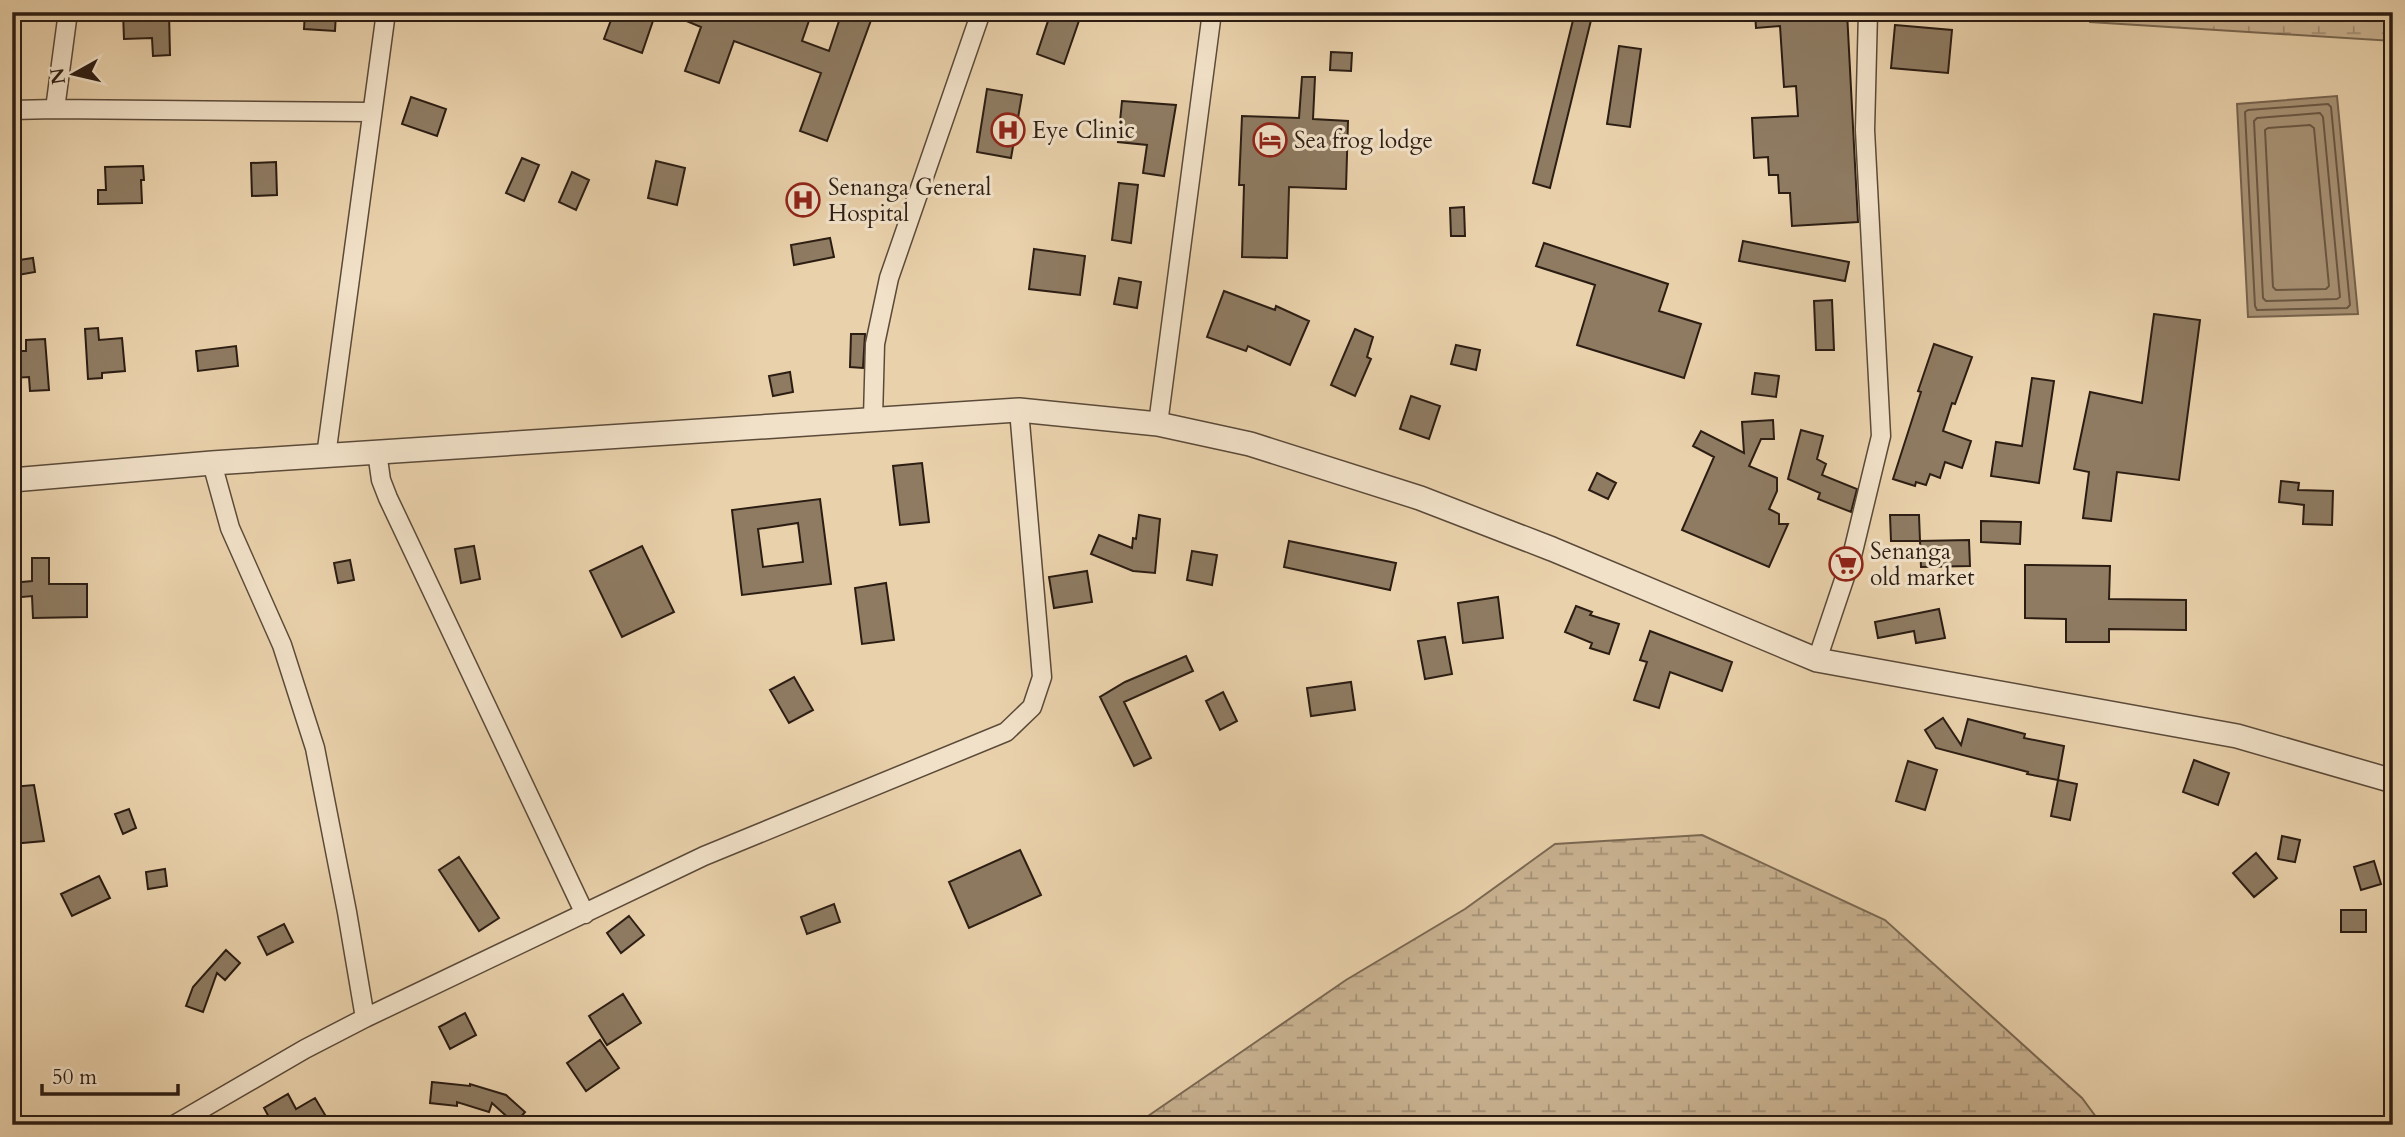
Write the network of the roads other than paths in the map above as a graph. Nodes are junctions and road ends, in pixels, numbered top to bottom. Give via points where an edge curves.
1 (68, 12) edge
2 (386, 12) edge
3 (981, 12) edge
4 (1212, 12) edge
5 (1868, 12) edge
6 (55, 108) junction
7 (12, 110) edge
8 (372, 112) junction
9 (1019, 410) junction
10 (873, 418) junction
11 (1158, 424) junction
12 (377, 452) junction
13 (326, 456) junction
14 (212, 463) junction
15 (12, 480) edge
16 (1817, 660) junction
17 (2393, 780) edge
18 (584, 914) junction
19 (365, 1018) junction
20 (174, 1125) edge

1 - 6 street
2 - 8 street
3 - 10 street via 889,278 875,344
4 - 11 street
5 - 16 street via 1865,130 1881,436 1853,556
6 - 7 street
6 - 8 street
8 - 13 street
9 - 10 street
9 - 11 street
9 - 18 street via 1042,677 1032,707 1006,732 704,856
10 - 12 street
11 - 16 street via 1250,444 1420,498
12 - 13 street
12 - 18 street via 388,498
13 - 14 street
14 - 15 street
14 - 19 street via 230,528 282,645 315,748
16 - 17 street via 2237,736
18 - 19 street
19 - 20 street

